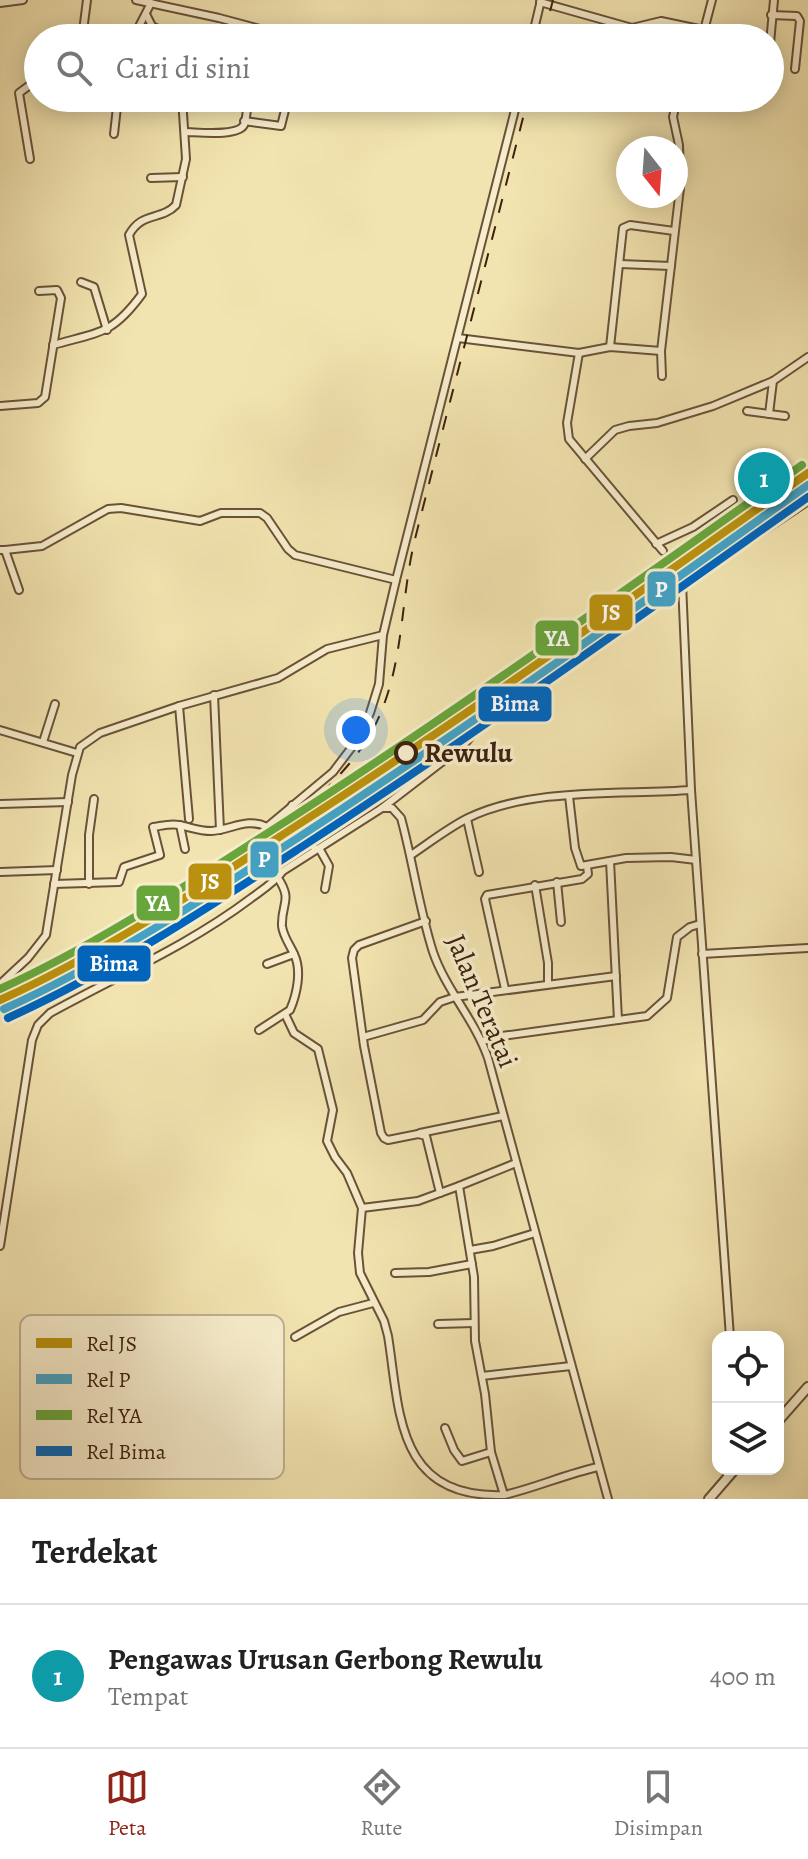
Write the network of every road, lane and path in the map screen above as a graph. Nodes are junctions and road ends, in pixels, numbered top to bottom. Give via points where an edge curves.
1 (23, 0) edge
2 (87, 0) edge
3 (136, 0) edge
4 (712, 0) edge
5 (774, 0) edge
6 (540, 1) edge
7 (147, 2) edge
8 (0, 3) edge
9 (146, 14) junction
10 (771, 15) junction
11 (232, 22) joint
12 (84, 24) edge
13 (141, 24) edge
14 (151, 24) edge
15 (240, 24) edge
16 (535, 24) edge
17 (618, 24) edge
18 (649, 24) edge
19 (671, 24) edge
20 (706, 24) edge
21 (771, 24) edge
22 (795, 69) dead end
23 (24, 89) edge
24 (116, 112) edge
25 (183, 112) edge
26 (246, 112) edge
27 (284, 112) edge
28 (514, 112) edge
29 (674, 112) edge
30 (244, 121) junction
31 (185, 132) junction
32 (114, 134) dead end
33 (30, 159) dead end
34 (183, 177) junction
35 (151, 178) dead end
36 (674, 231) junction
37 (620, 264) junction
38 (671, 266) junction
39 (81, 282) dead end
40 (39, 291) dead end
41 (107, 330) junction
42 (458, 338) junction
43 (53, 345) junction
44 (610, 347) junction
45 (661, 351) junction
46 (579, 353) junction
47 (808, 357) edge
48 (662, 376) dead end
49 (773, 381) junction
50 (0, 406) edge
51 (747, 411) dead end
52 (769, 414) junction
53 (785, 416) dead end
54 (585, 459) junction
55 (733, 500) dead end
56 (808, 501) edge
57 (656, 544) junction
58 (3, 550) edge
59 (663, 551) tunnel mouth
60 (396, 580) junction
61 (19, 590) dead end
62 (682, 590) junction
63 (383, 635) junction
64 (365, 640) junction
65 (381, 651) junction
66 (214, 695) junction
67 (55, 704) dead end
68 (179, 706) junction
69 (0, 730) edge
70 (43, 742) junction
71 (77, 753) junction
72 (691, 790) junction
73 (569, 796) junction
74 (94, 799) dead end
75 (68, 802) junction
76 (0, 804) edge
77 (292, 805) junction
78 (382, 808) junction
79 (189, 819) dead end
80 (467, 819) junction
81 (180, 825) junction
82 (220, 830) junction
83 (317, 848) junction
84 (185, 849) dead end
85 (411, 855) junction
86 (696, 860) junction
87 (610, 861) junction
88 (276, 862) dead end
89 (587, 866) junction
90 (57, 870) junction
91 (283, 871) junction
92 (0, 872) edge
93 (479, 872) dead end
94 (278, 878) junction
95 (557, 882) junction
96 (54, 884) junction
97 (89, 884) junction
98 (535, 885) junction
99 (325, 889) dead end
100 (426, 921) junction
101 (561, 922) dead end
102 (700, 924) junction
103 (808, 948) edge
104 (294, 954) junction
105 (702, 954) junction
106 (267, 964) dead end
107 (616, 976) junction
108 (548, 983) junction
109 (0, 984) edge
110 (505, 989) junction
111 (455, 997) junction
112 (285, 1014) junction
113 (618, 1020) junction
114 (259, 1030) dead end
115 (363, 1037) junction
116 (482, 1041) junction
117 (503, 1116) junction
118 (418, 1134) junction
119 (516, 1163) junction
120 (459, 1186) junction
121 (440, 1193) junction
122 (362, 1208) junction
123 (535, 1233) junction
124 (0, 1246) edge
125 (470, 1250) junction
126 (472, 1264) junction
127 (395, 1273) dead end
128 (373, 1303) junction
129 (474, 1323) junction
130 (438, 1324) dead end
131 (730, 1331) edge
132 (295, 1337) dead end
133 (571, 1366) junction
134 (482, 1376) junction
135 (808, 1387) edge
136 (784, 1414) edge
137 (445, 1428) dead end
138 (491, 1452) junction
139 (598, 1467) junction
140 (730, 1475) edge
141 (504, 1495) junction
142 (608, 1499) edge
143 (709, 1499) edge

1 - 8 street
2 - 12 street
3 - 7 street
4 - 20 street
5 - 10 street
6 - 16 street
6 - 17 street
7 - 9 street
7 - 11 street
9 - 13 street
9 - 14 street
10 - 21 street
10 - 22 street via 797,16 800,21
11 - 15 street
18 - 19 street
23 - 33 street via 19,93
24 - 32 street
25 - 31 street
26 - 30 street
27 - 30 street via 281,126
28 - 42 street
29 - 36 street via 680,188
30 - 31 street via 235,131
31 - 34 street
34 - 35 street
34 - 41 street via 172,210 144,218 129,235 142,294
36 - 37 street via 625,226
36 - 38 street
37 - 38 street
37 - 44 street
38 - 45 street
39 - 41 street via 94,287
40 - 43 street via 57,290 61,298
41 - 43 street
42 - 46 street
42 - 60 street
43 - 50 street via 42,401
44 - 45 street
44 - 46 street
45 - 48 street
46 - 54 street via 567,433
47 - 49 street
49 - 52 street
49 - 54 street via 666,421 615,430
51 - 52 street
52 - 53 street
54 - 57 street
55 - 57 street
56 - 62 street via 683,578
57 - 59 street
58 - 60 street via 42,546 108,509 200,521 221,513 260,513 295,555
58 - 61 street
60 - 63 street
62 - 72 street
62 - 78 street via 670,591 547,673
63 - 64 street
63 - 65 street
64 - 65 street
64 - 66 street via 327,649 278,678
65 - 77 street via 379,684 358,739 333,772
66 - 68 street
66 - 82 street
67 - 70 street
68 - 71 street via 100,733
68 - 79 street
69 - 70 street
70 - 71 street
71 - 75 street
72 - 73 street
72 - 86 street
73 - 80 street via 515,802
73 - 89 street via 577,858
74 - 97 street
75 - 76 street
75 - 90 street
77 - 82 street via 266,830 248,823
77 - 83 street via 290,810
78 - 83 street
78 - 85 street, Jalan Teratai via 399,813
80 - 85 street
80 - 93 street
81 - 82 street
81 - 84 street
81 - 97 street via 153,827 156,857 124,867 119,882
83 - 91 street
83 - 99 street via 329,866
85 - 100 street, Jalan Teratai
86 - 87 street
86 - 102 street
87 - 89 street
87 - 107 street
88 - 91 street
89 - 95 street via 586,877
90 - 92 street
90 - 96 street
91 - 94 street
94 - 104 street via 287,899 283,930
94 - 124 street via 202,931 50,1013 38,1025
95 - 98 street
95 - 101 street
96 - 97 street
96 - 109 street via 46,935
98 - 108 street
98 - 110 street via 486,897
100 - 111 street, Jalan Teratai
100 - 115 street via 354,950
102 - 105 street
102 - 113 street via 677,937 667,998 647,1016
103 - 105 street
104 - 106 street
104 - 112 street via 294,1000
105 - 131 street
107 - 108 street
107 - 113 street
108 - 110 street
110 - 111 street
111 - 115 street via 440,1002 423,1020
111 - 116 street, Jalan Teratai
112 - 114 street
112 - 122 street via 294,1033 318,1049 333,1110 327,1141
113 - 116 street
115 - 118 street via 383,1136 388,1140
116 - 117 street, Jalan Teratai
117 - 118 street
117 - 119 street, Jalan Teratai
118 - 121 street via 427,1139
119 - 120 street
119 - 123 street, Jalan Teratai
120 - 121 street
120 - 125 street
121 - 122 street
122 - 128 street via 360,1273
123 - 125 street
123 - 133 street, Jalan Teratai
125 - 126 street
126 - 127 street
126 - 129 street
128 - 132 street via 339,1312
128 - 141 street via 388,1336 404,1438 415,1467 444,1494
129 - 130 street
129 - 134 street
133 - 134 street
133 - 139 street, Jalan Teratai
134 - 138 street
135 - 136 street
137 - 138 street via 462,1461
138 - 141 street
139 - 141 street
139 - 142 street, Jalan Teratai
140 - 143 street

